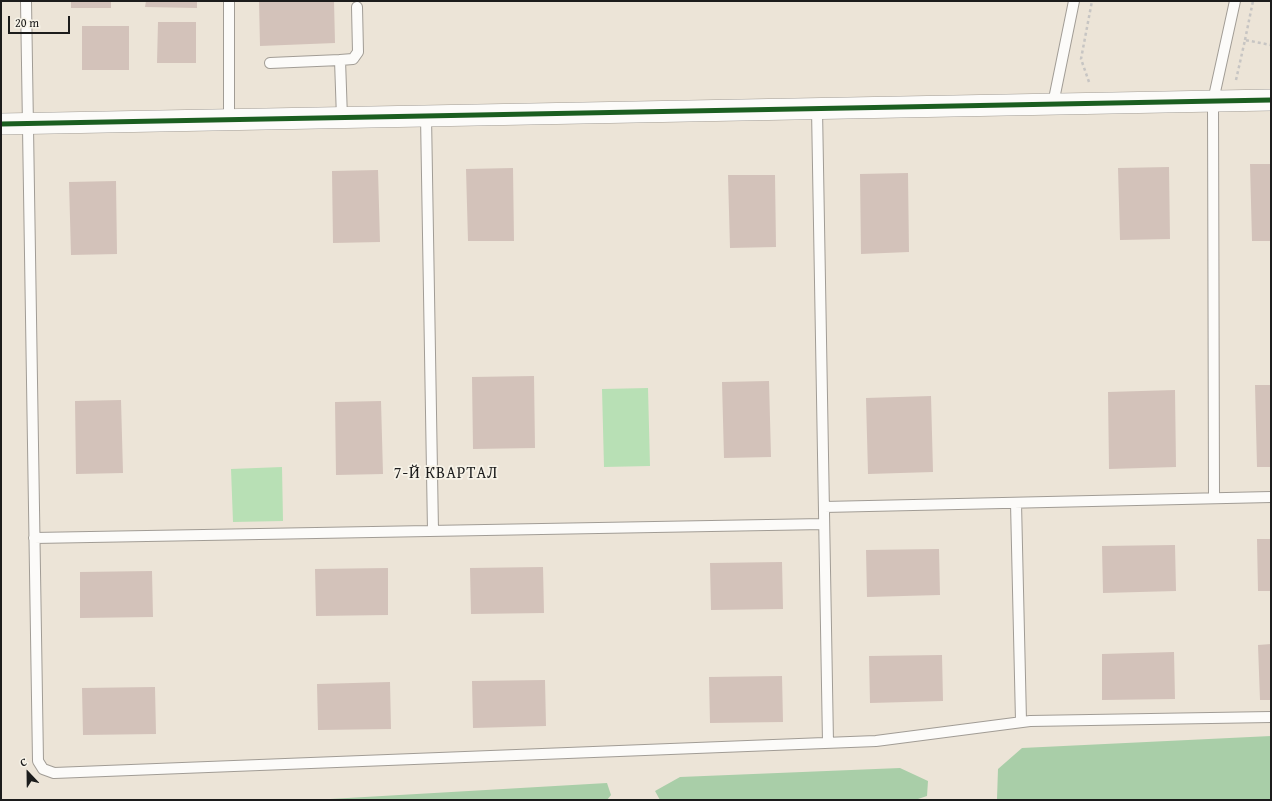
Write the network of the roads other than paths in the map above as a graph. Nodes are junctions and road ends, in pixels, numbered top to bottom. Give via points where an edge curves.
1 (26, 1) edge
2 (229, 1) edge
3 (1074, 1) edge
4 (1235, 1) edge
5 (357, 7) dead end
6 (340, 60) junction
7 (270, 63) dead end
8 (1271, 100) edge
9 (1213, 101) junction
10 (1053, 104) junction
11 (818, 109) junction
12 (426, 116) junction
13 (342, 118) junction
14 (229, 120) junction
15 (28, 123) junction
16 (1, 124) edge
17 (1271, 497) edge
18 (1214, 498) junction
19 (1016, 503) junction
20 (824, 507) junction
21 (824, 524) junction
22 (433, 531) junction
23 (34, 538) junction
24 (1271, 717) edge
25 (1021, 721) junction
26 (828, 743) junction

1 - 15 lane
2 - 14 lane
3 - 10 lane
4 - 9 lane
5 - 6 lane via 358,52 353,59
6 - 7 lane
6 - 13 lane
8 - 9 street
9 - 10 street
9 - 18 lane
10 - 11 street
11 - 12 street
11 - 20 lane
12 - 13 street
12 - 22 lane
13 - 14 street
14 - 15 street
15 - 16 street
15 - 23 lane
17 - 18 lane
18 - 19 lane
19 - 20 lane
19 - 25 lane
20 - 21 lane
21 - 22 lane
21 - 26 lane
22 - 23 lane
23 - 26 lane via 38,761 47,771 54,773
24 - 25 lane
25 - 26 lane via 885,740

